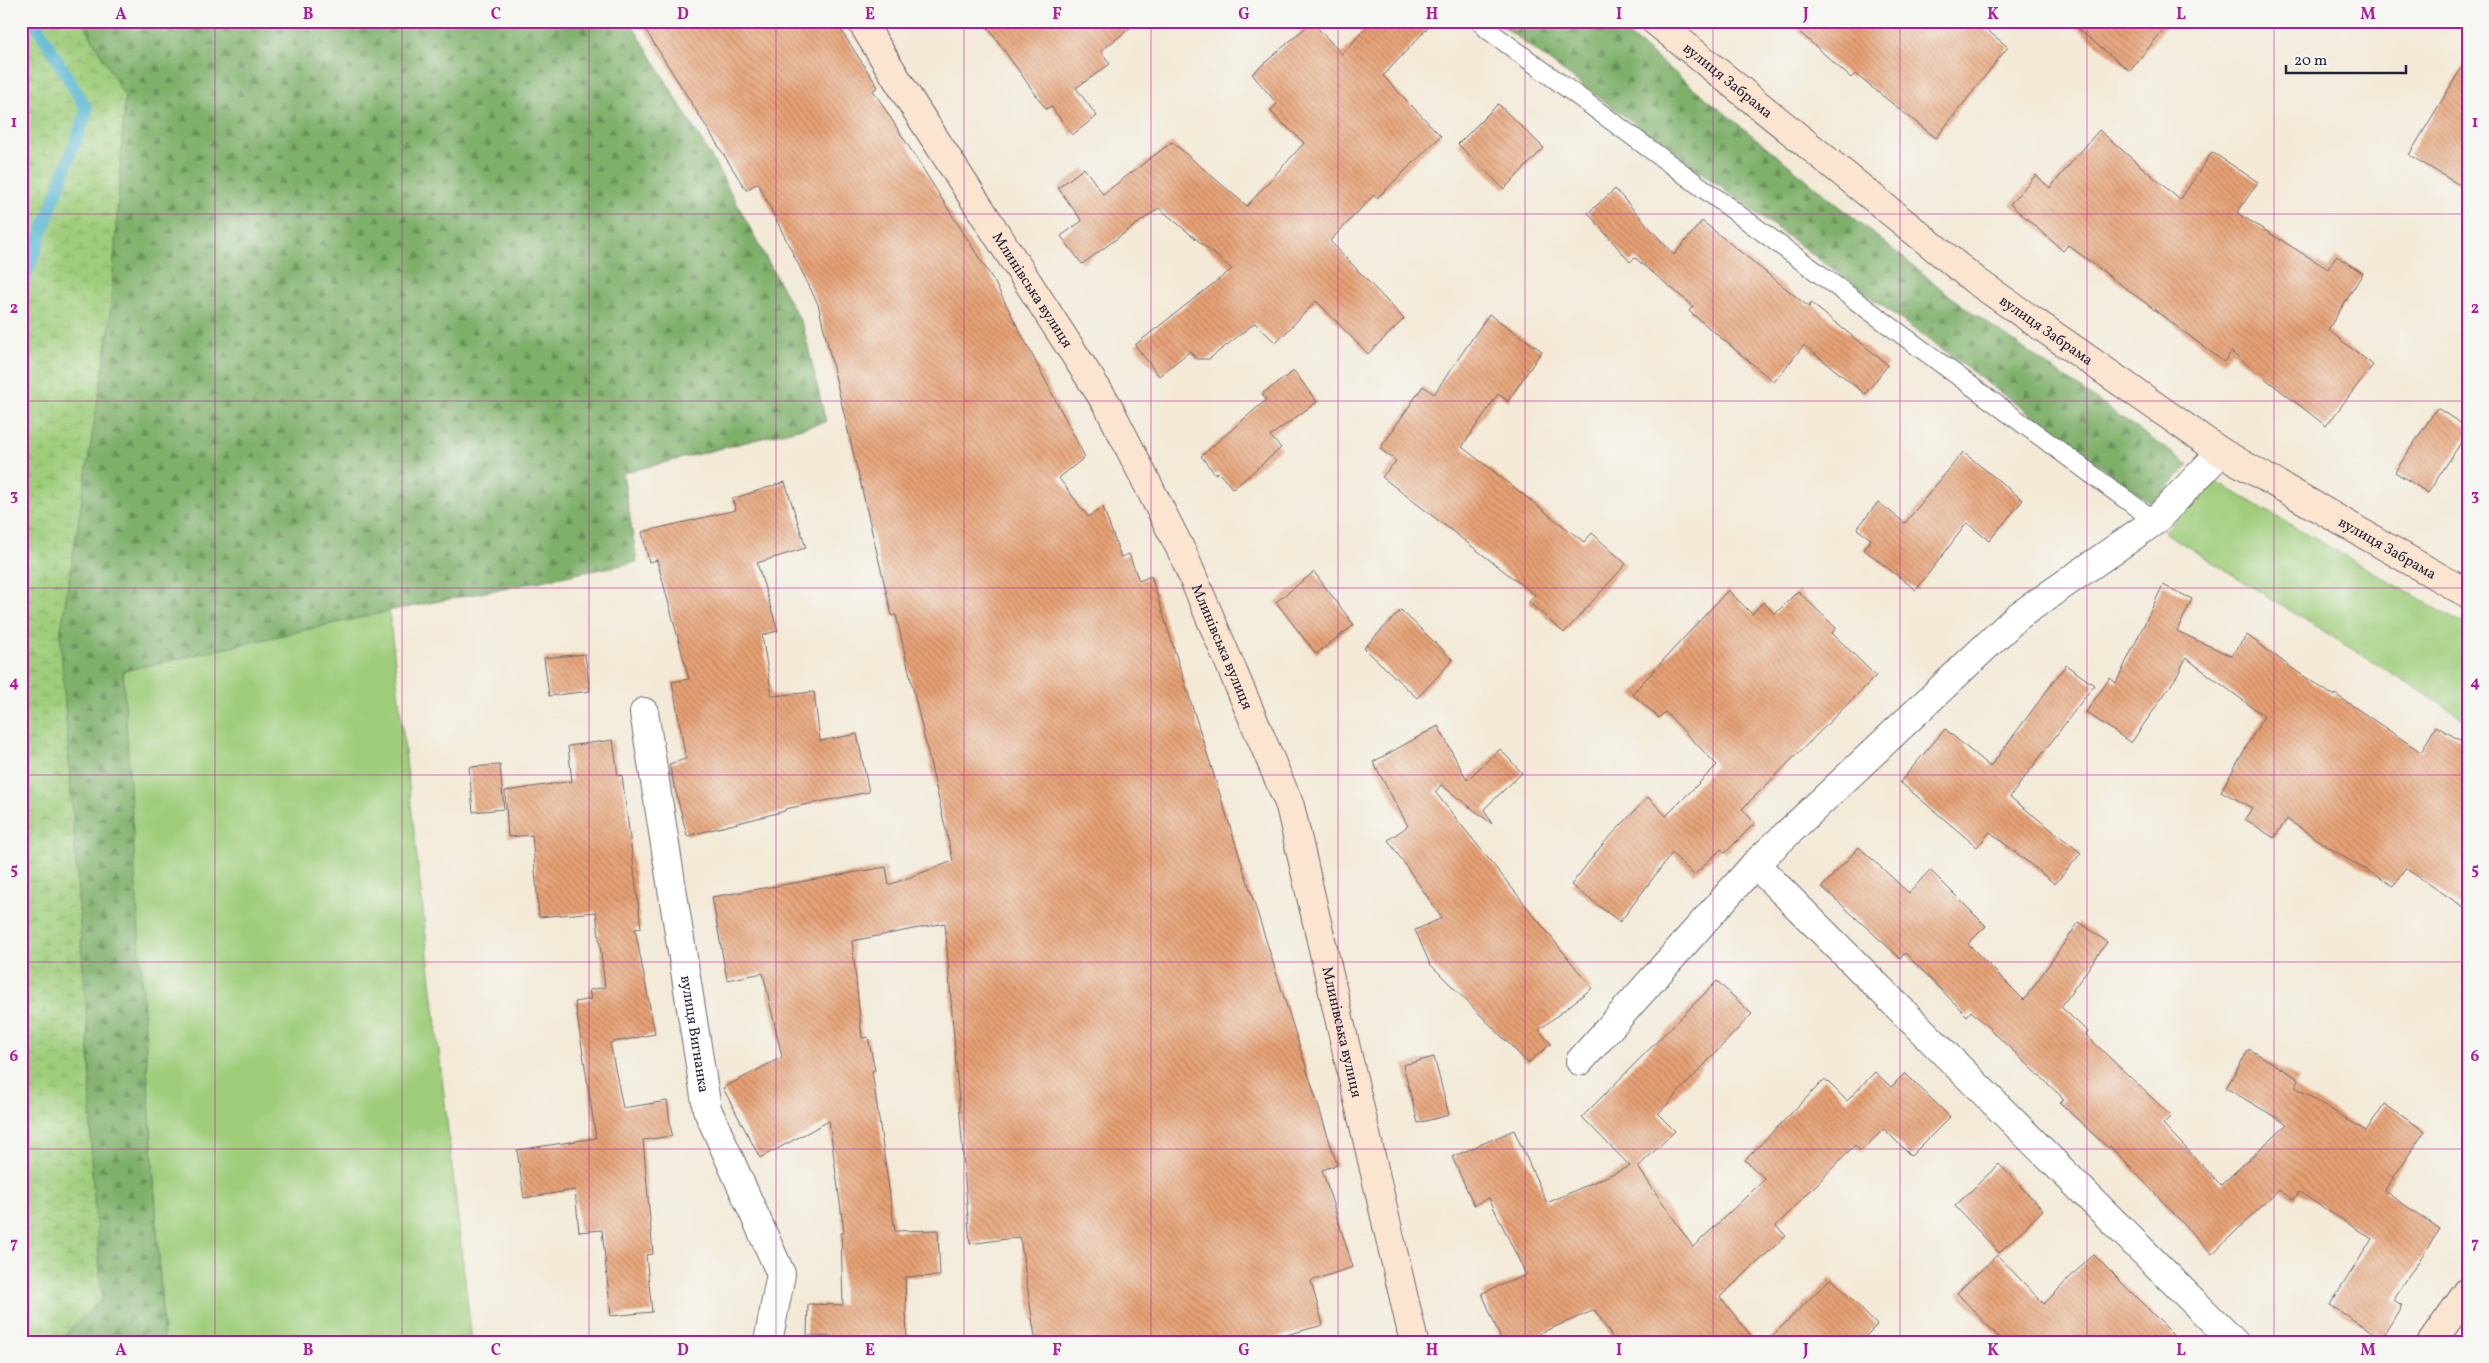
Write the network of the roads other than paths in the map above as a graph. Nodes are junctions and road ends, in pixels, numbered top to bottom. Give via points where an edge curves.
1 (861, 21) edge
2 (1479, 21) edge
3 (1655, 21) edge
4 (2221, 452) junction
5 (2155, 521) junction
6 (2468, 594) edge
7 (644, 712) dead end
8 (1755, 864) junction
9 (1580, 1061) dead end
10 (2468, 1291) edge
11 (768, 1342) edge
12 (1414, 1342) edge
13 (2234, 1342) edge
14 (2432, 1342) edge

1 - 12 main road, Млинівська вулиця via 1108,406 1183,554 1286,796
2 - 5 lane
3 - 4 main road, вулиця Забрама via 1976,281
4 - 5 street
4 - 6 main road, вулиця Забрама
5 - 8 street via 2017,617
7 - 11 street, вулиця Вигнанка via 707,1109 781,1274
8 - 9 street
8 - 13 street
10 - 14 main road

